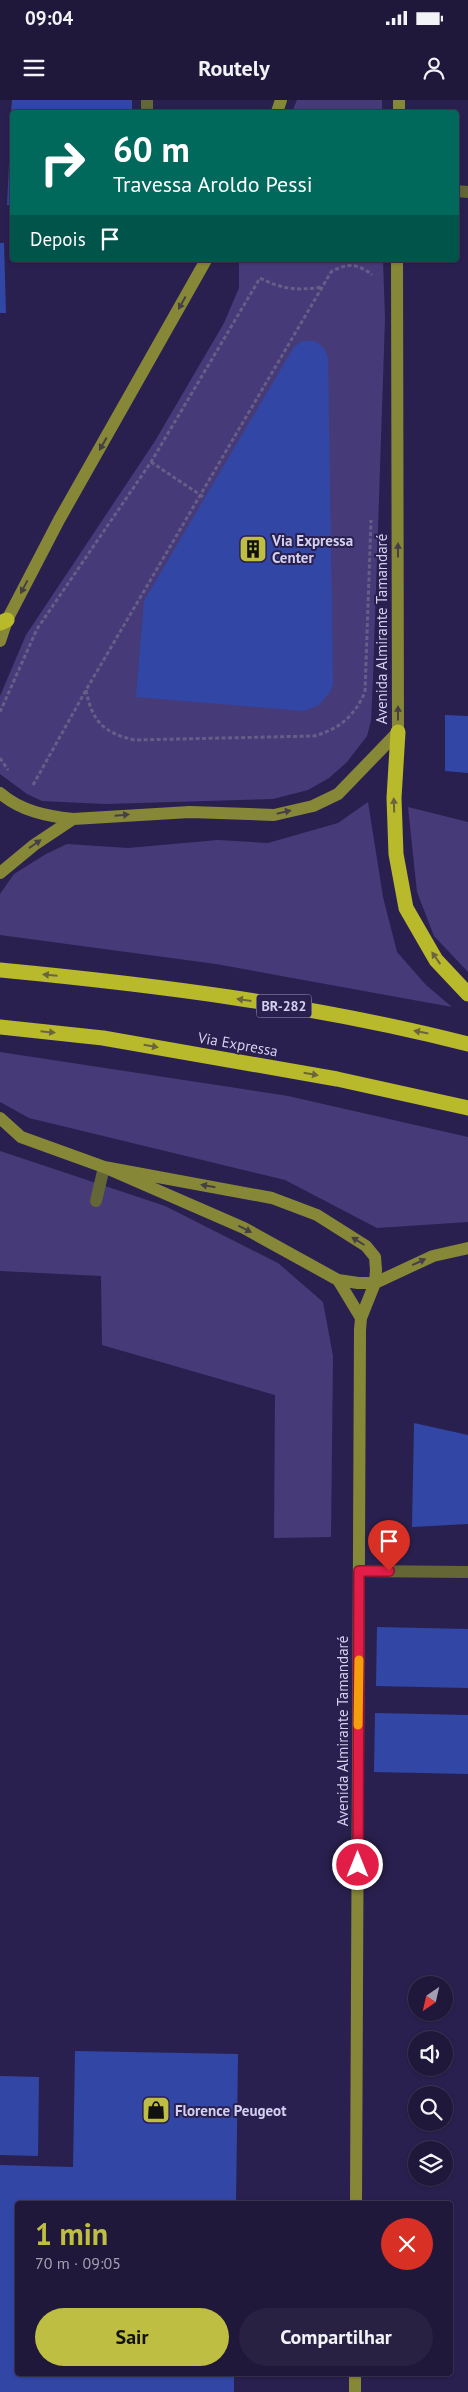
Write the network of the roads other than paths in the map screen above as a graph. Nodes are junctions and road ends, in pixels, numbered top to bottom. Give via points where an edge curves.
1 (205, 262) edge
2 (397, 262) edge
3 (4, 622) edge
4 (0, 641) edge
5 (398, 732) junction
6 (0, 793) edge
7 (74, 819) junction
8 (0, 873) edge
9 (0, 970) edge
10 (468, 994) edge
11 (0, 1027) edge
12 (468, 1044) edge
13 (468, 1108) edge
14 (0, 1118) edge
15 (0, 1132) edge
16 (21, 1137) junction
17 (104, 1167) junction
18 (96, 1201) dead end
19 (468, 1248) edge
20 (338, 1280) junction
21 (375, 1283) junction
22 (361, 1318) junction
23 (359, 1571) junction
24 (468, 1572) edge
25 (356, 2201) edge
26 (355, 2376) edge
27 (355, 2392) edge

1 -> 3 main road
5 -> 2 main road, Avenida Almirante Tamandaré
3 - 4 main road
7 -> 5 main road, Avenida Almirante Tamandaré via 190,812 274,815 313,806 338,794
10 -> 5 highway via 436,960 406,908 396,854 394,798
6 - 7 main road via 40,815
8 -> 7 main road, Avenida Almirante Tamandaré via 34,845
12 -> 9 highway, BR-282 via 316,1011 98,979
11 -> 13 highway, Via Expressa via 103,1038 337,1079
14 - 16 main road, Avenida Almirante Tamandaré
15 - 16 main road
16 - 17 main road, Avenida Almirante Tamandaré
17 - 18 street
17 -> 20 main road, Avenida Almirante Tamandaré via 244,1228
21 -> 17 main road, Avenida Almirante Tamandaré via 375,1257 366,1246 317,1215 272,1198
21 -> 19 main road via 433,1256
20 - 21 main road, Avenida Almirante Tamandaré
20 - 22 main road, Avenida Almirante Tamandaré
21 - 22 main road, Avenida Almirante Tamandaré
22 - 23 main road, Avenida Almirante Tamandaré
23 - 24 street
23 - 25 main road, Avenida Almirante Tamandaré
26 - 27 main road

